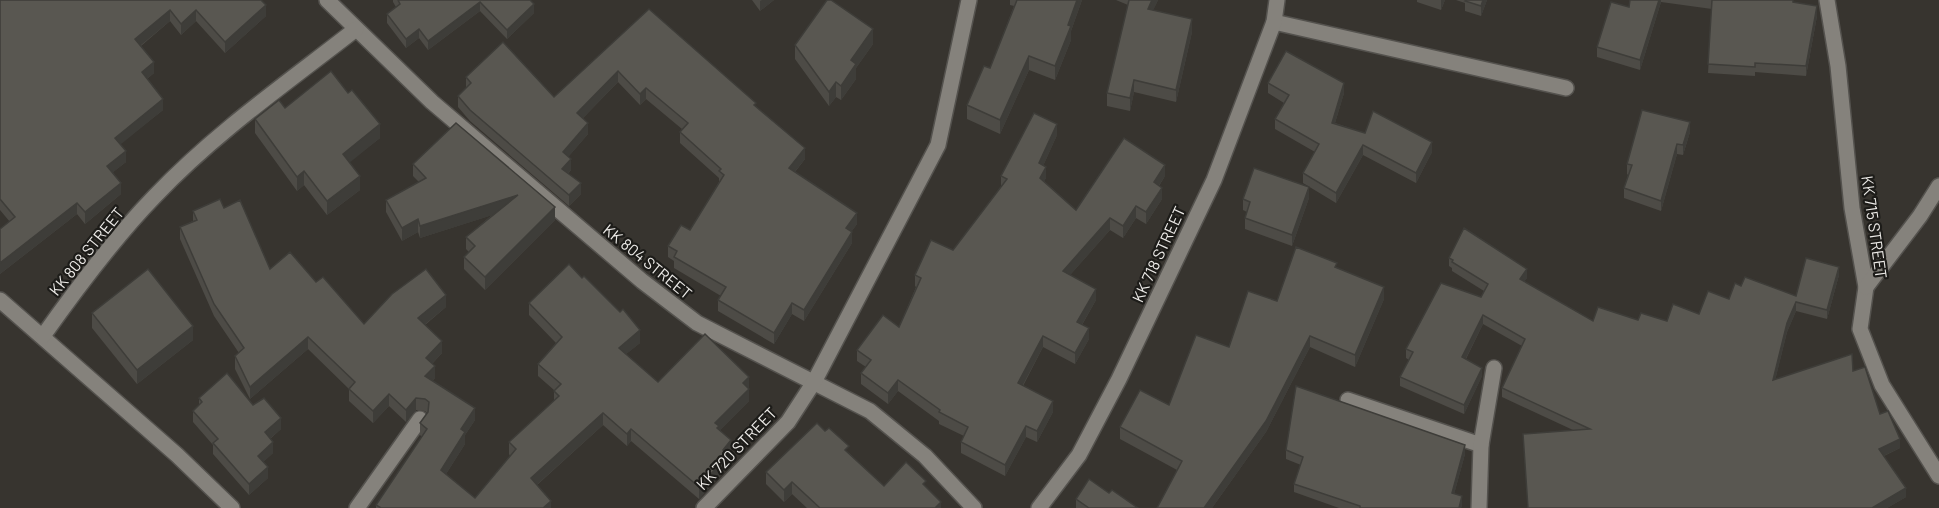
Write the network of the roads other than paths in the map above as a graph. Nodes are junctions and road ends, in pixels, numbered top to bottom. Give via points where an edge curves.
1 (327, 0) edge
2 (969, 0) edge
3 (1278, 0) edge
4 (1827, 0) edge
5 (1274, 22) junction
6 (356, 28) junction
7 (1566, 88) dead end
8 (1939, 186) edge
9 (1866, 287) junction
10 (0, 300) edge
11 (43, 336) junction
12 (1494, 368) dead end
13 (814, 382) junction
14 (1347, 400) dead end
15 (420, 418) edge
16 (1481, 445) junction
17 (1939, 476) edge
18 (232, 508) edge
19 (357, 508) edge
20 (704, 508) edge
21 (974, 508) edge
22 (1039, 508) edge
23 (1479, 508) edge

1 - 6 street, KK 804 STREET
2 - 13 street, KK 720 STREET via 938,145
3 - 5 street, KK 718 STREET
4 - 9 street, KK 715 STREET via 1838,66 1852,208
5 - 7 street
5 - 22 street, KK 718 STREET via 1214,180 1119,379 1078,455
6 - 11 street, KK 808 STREET via 219,136 154,196
6 - 13 street, KK 804 STREET via 441,109 642,281 697,323
8 - 9 street
9 - 17 street, KK 715 STREET via 1860,329 1882,386
10 - 11 street
11 - 18 street
12 - 16 street
13 - 20 street, KK 720 STREET via 788,422
13 - 21 street, KK 804 STREET via 870,411 925,456
14 - 16 street
15 - 19 street
16 - 23 street

